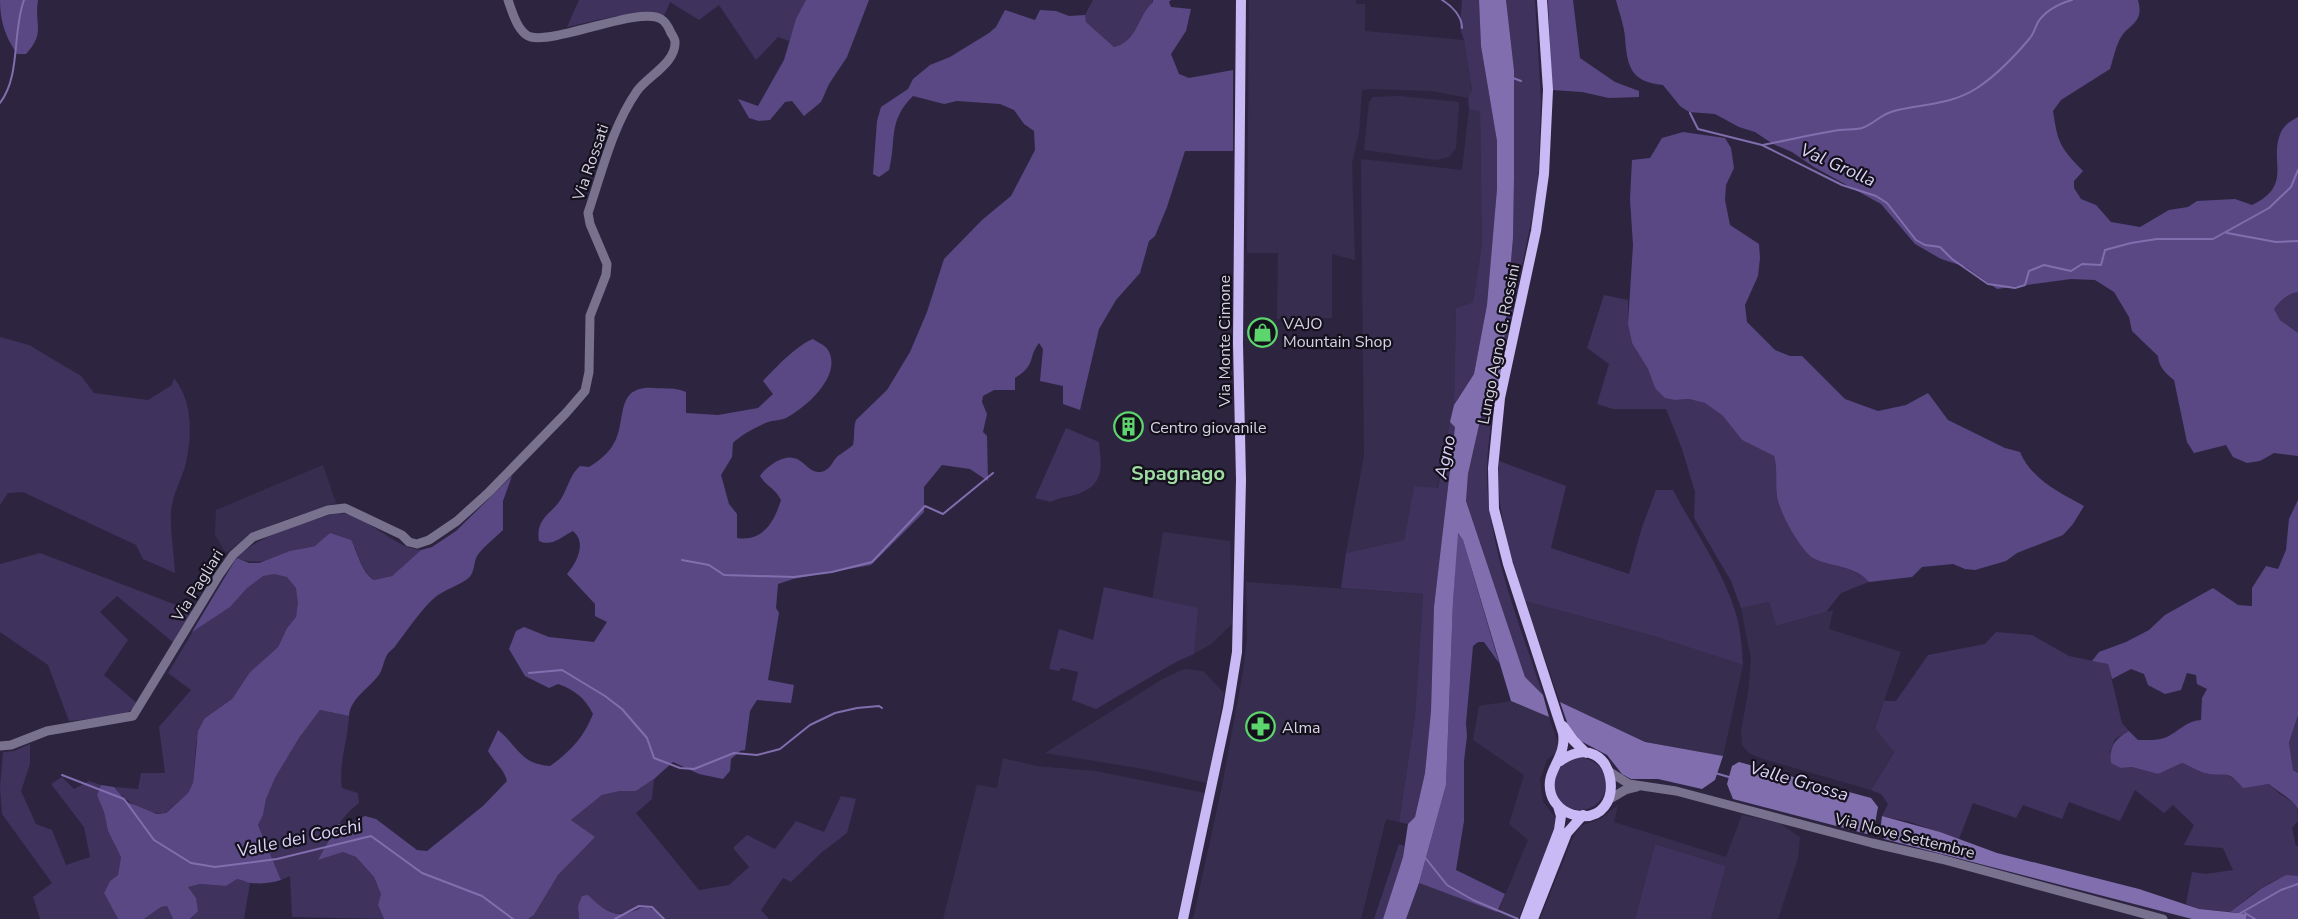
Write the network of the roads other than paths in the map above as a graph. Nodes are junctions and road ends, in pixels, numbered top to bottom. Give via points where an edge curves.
1 (508, 0) edge
2 (1241, 0) edge
3 (1542, 0) edge
4 (575, 403) joint
5 (1561, 721) junction
6 (0, 746) edge
7 (1586, 753) junction
8 (1560, 761) junction
9 (1610, 772) junction
10 (1639, 786) junction
11 (1608, 800) junction
12 (1558, 805) junction
13 (1583, 815) junction
14 (1183, 919) edge
15 (1525, 919) edge
16 (1533, 919) edge
17 (2163, 919) edge

1 - 4 street, Via Rossati via 523,33 531,37 632,18 658,18 669,28 675,42 670,58 641,86 627,107 588,213 607,264 590,316 585,391
2 - 14 main road, Via Monte Cimone via 1237,652
3 - 5 main road, Lungo Agno G. Rossini via 1548,90 1544,174 1536,231 1500,398 1493,468 1494,509 1508,564
4 - 6 street, Via Pagliari via 471,510 429,540 409,542 345,508 328,510 253,537 232,555 133,716 47,731
5 - 7 main road
5 - 8 main road via 1564,743
7 - 8 main road via 1568,755
7 - 9 main road via 1600,759
8 - 12 main road via 1549,783
9 - 10 street
9 - 11 main road
10 - 11 street
10 - 17 street, Via Nove Settembre via 1676,791 1941,858
11 - 13 main road via 1597,811
12 - 13 main road via 1574,815
12 - 15 main road via 1559,831
13 - 16 main road via 1567,833

